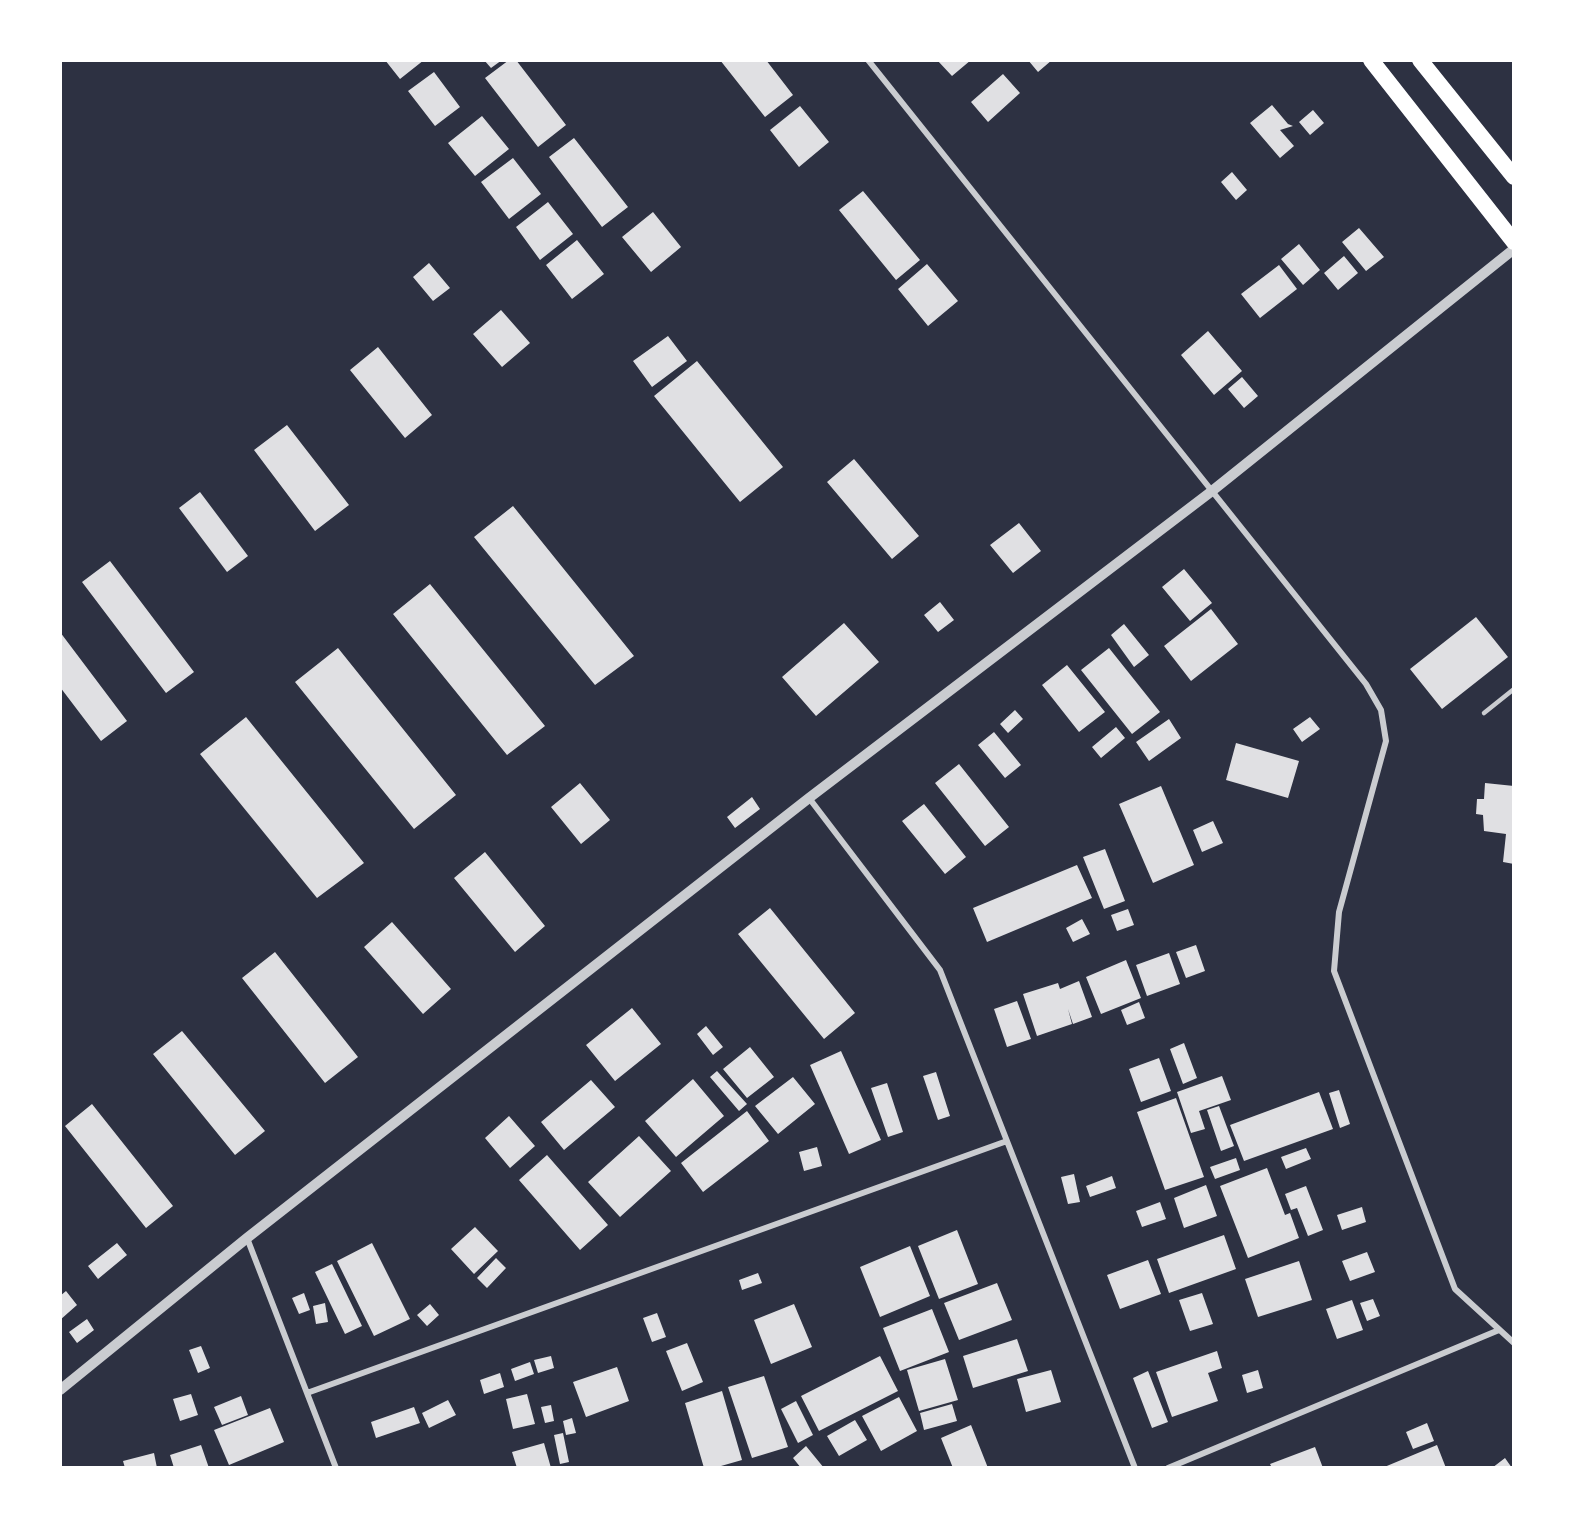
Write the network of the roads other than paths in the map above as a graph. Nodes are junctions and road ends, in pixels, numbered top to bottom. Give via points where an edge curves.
1 (868, 60) edge
2 (1371, 60) edge
3 (1420, 60) edge
4 (1514, 177) edge
5 (1514, 242) edge
6 (1514, 249) edge
7 (1212, 491) junction
8 (1514, 689) edge
9 (1484, 712) dead end
10 (809, 798) junction
11 (1007, 1141) junction
12 (247, 1238) junction
13 (1499, 1330) junction
14 (1514, 1343) edge
15 (60, 1390) edge
16 (307, 1394) junction
17 (336, 1468) edge
18 (1135, 1468) edge
19 (1168, 1468) edge

1 - 7 street
2 - 5 highway
3 - 4 highway
6 - 7 street
7 - 10 street
7 - 13 street via 1366,684 1381,710 1386,741 1340,912 1334,971 1455,1289
8 - 9 lane
10 - 11 street via 940,970
10 - 12 street
11 - 16 street
11 - 18 street
12 - 15 street
12 - 16 street
13 - 14 street
13 - 19 street
16 - 17 street

